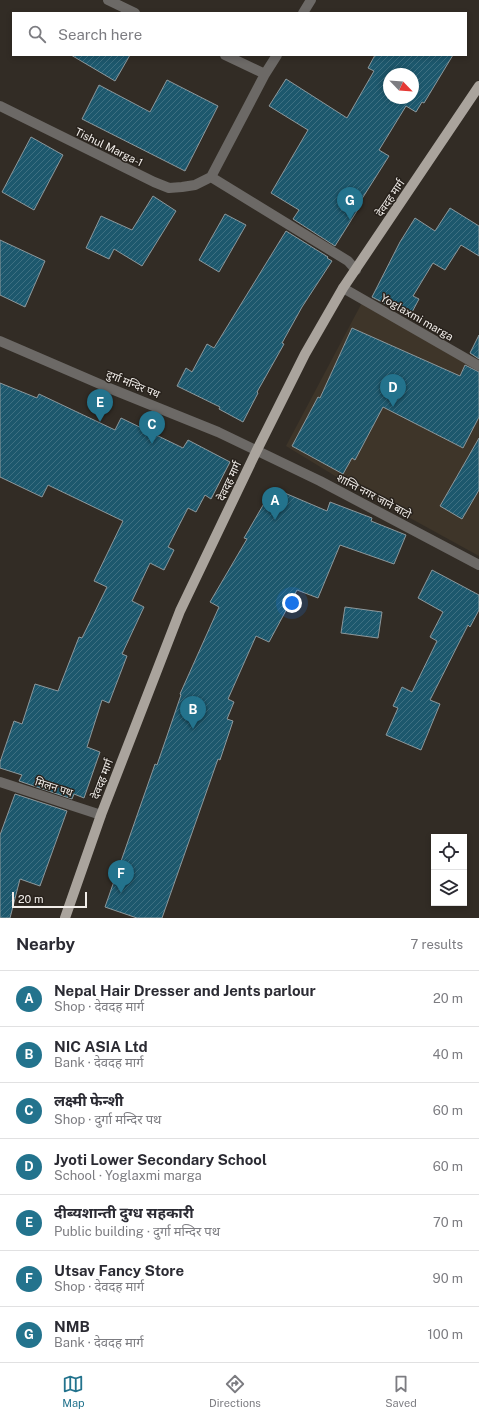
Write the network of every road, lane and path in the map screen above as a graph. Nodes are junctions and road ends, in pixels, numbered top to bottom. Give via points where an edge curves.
1 (108, 0) edge
2 (311, 0) edge
3 (133, 12) edge
4 (305, 12) edge
5 (227, 56) edge
6 (276, 56) edge
7 (265, 74) junction
8 (479, 86) edge
9 (0, 106) edge
10 (211, 178) junction
11 (356, 270) junction
12 (343, 288) junction
13 (0, 341) edge
14 (479, 366) edge
15 (256, 450) junction
16 (479, 565) edge
17 (0, 782) edge
18 (101, 815) junction
19 (65, 918) edge

1 - 3 street
2 - 4 street
5 - 7 street
6 - 7 street
7 - 10 street
8 - 11 main road, देवदह मार्ग
9 - 10 street, Tishul Marga-1 via 169,188 195,185
10 - 11 street via 348,261
11 - 12 main road, देवदह मार्ग
12 - 14 street, Yoglaxmi marga
12 - 15 main road, देवदह मार्ग via 305,354
13 - 15 street, दुर्गा मन्दिर पथ
15 - 16 street, शान्ति नगर जाने बाटो
15 - 18 main road, देवदह मार्ग via 180,611
17 - 18 street, मिलन पथ
18 - 19 main road, देवदह मार्ग

